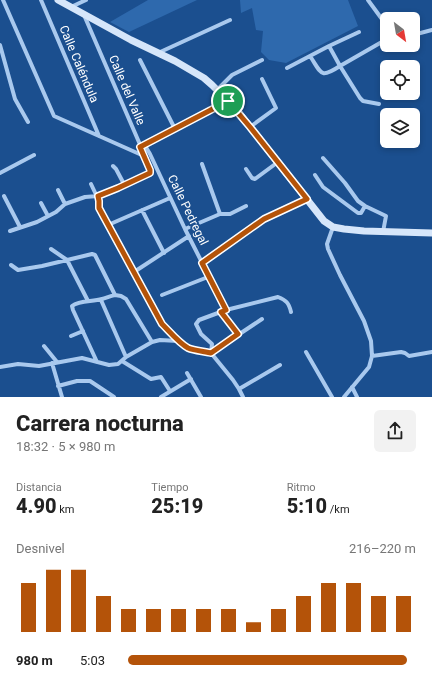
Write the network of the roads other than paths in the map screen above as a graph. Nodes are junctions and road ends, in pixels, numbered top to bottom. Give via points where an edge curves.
1 (3, 0) edge
2 (41, 0) edge
3 (58, 0) edge
4 (86, 0) edge
5 (368, 0) edge
6 (71, 7) junction
7 (84, 14) junction
8 (380, 16) edge
9 (230, 20) dead end
10 (432, 30) edge
11 (359, 32) dead end
12 (420, 33) edge
13 (380, 43) edge
14 (0, 45) edge
15 (330, 46) junction
16 (157, 53) junction
17 (310, 56) junction
18 (140, 60) dead end
19 (262, 60) dead end
20 (340, 66) junction
21 (286, 68) dead end
22 (262, 79) dead end
23 (217, 90) junction
24 (228, 101) junction
25 (378, 104) dead end
26 (28, 122) dead end
27 (250, 127) junction
28 (175, 129) junction
29 (99, 136) junction
30 (142, 146) junction
31 (34, 156) dead end
32 (144, 156) junction
33 (323, 158) dead end
34 (278, 162) junction
35 (202, 164) dead end
36 (113, 166) dead end
37 (246, 169) dead end
38 (0, 173) edge
39 (315, 176) dead end
40 (91, 184) dead end
41 (125, 186) junction
42 (58, 190) dead end
43 (4, 196) dead end
44 (98, 196) junction
45 (170, 198) junction
46 (307, 199) junction
47 (41, 203) dead end
48 (64, 204) junction
49 (246, 206) dead end
50 (365, 206) junction
51 (142, 210) junction
52 (220, 214) junction
53 (48, 216) junction
54 (108, 225) junction
55 (333, 227) junction
56 (20, 228) junction
57 (185, 229) junction
58 (10, 231) dead end
59 (383, 232) junction
60 (432, 233) edge
61 (189, 236) junction
62 (51, 249) dead end
63 (164, 253) junction
64 (67, 260) junction
65 (202, 263) junction
66 (12, 265) dead end
67 (134, 272) junction
68 (208, 276) junction
69 (115, 295) junction
70 (162, 295) dead end
71 (101, 300) junction
72 (88, 301) junction
73 (224, 311) junction
74 (291, 312) dead end
75 (262, 319) dead end
76 (83, 331) junction
77 (238, 334) junction
78 (71, 336) dead end
79 (178, 341) junction
80 (152, 342) junction
81 (44, 346) dead end
82 (306, 352) dead end
83 (432, 352) edge
84 (211, 353) junction
85 (372, 356) junction
86 (126, 357) junction
87 (122, 361) junction
88 (54, 363) junction
89 (98, 363) junction
90 (280, 365) dead end
91 (0, 367) edge
92 (187, 373) dead end
93 (191, 379) junction
94 (58, 386) junction
95 (352, 387) junction
96 (239, 389) junction
97 (170, 391) junction
98 (62, 397) edge
99 (112, 397) edge
100 (161, 397) edge
101 (201, 397) edge
102 (242, 397) edge
103 (332, 397) edge
104 (344, 397) edge
105 (357, 397) edge

1 - 29 street via 54,116
2 - 29 street, Calle Caléndula
3 - 6 main road
4 - 6 street
5 - 8 street
6 - 7 main road
7 - 16 main road
7 - 30 street, Calle del Valle
9 - 16 street
10 - 12 street
11 - 15 street
13 - 20 street
14 - 26 street via 15,99
15 - 17 street
15 - 20 street
16 - 23 main road via 204,78
17 - 20 street via 324,74
17 - 21 street
18 - 28 street
19 - 23 street via 232,75
20 - 25 street via 360,98
22 - 27 street via 276,108
23 - 24 main road
24 - 27 main road
24 - 28 street
27 - 34 main road
28 - 30 street
29 - 32 street
30 - 32 street, Calle del Valle
30 - 45 street, Calle Pedregal via 150,154
31 - 38 street
32 - 41 street, Calle del Valle via 150,173
33 - 50 street
34 - 37 street via 255,179
34 - 46 main road
35 - 52 street
36 - 41 street
39 - 50 street via 323,187 358,213 361,213
40 - 44 street
41 - 44 street
42 - 48 street
43 - 56 street
44 - 48 street
44 - 54 street via 99,208
45 - 51 street
45 - 57 street, Calle Pedregal
46 - 55 main road via 324,221
46 - 65 street via 264,219
47 - 53 street
48 - 53 street
49 - 52 street via 230,214
50 - 59 street via 386,216
51 - 54 street
51 - 63 street
52 - 57 street
53 - 56 street
54 - 67 street
55 - 59 main road
55 - 85 street via 327,244 328,249 369,332
56 - 58 street
57 - 61 street, Calle Pedregal
59 - 60 main road
61 - 63 street
61 - 65 street, Calle Pedregal
62 - 64 street
63 - 67 street
64 - 66 street via 18,270
64 - 69 street via 95,255
64 - 72 street
65 - 68 street, Calle Pedregal
67 - 79 street via 162,324
68 - 70 street
68 - 73 street, Calle Pedregal
69 - 71 street
69 - 80 street via 126,299
71 - 72 street
71 - 86 street
72 - 76 street via 72,306
73 - 74 street via 278,297 290,304
73 - 77 street, Calle Pedregal
73 - 84 street via 199,320 196,324 201,334 212,344
75 - 77 street
76 - 78 street
76 - 89 street
77 - 84 street
79 - 80 street
79 - 84 street via 189,349
80 - 86 street
81 - 88 street
82 - 103 street
83 - 85 street via 409,356 401,352
84 - 96 street
85 - 95 street via 365,373
86 - 87 street
87 - 89 street via 109,365
87 - 97 street via 151,379 161,377
88 - 89 street via 87,358
88 - 91 street
88 - 94 street
90 - 96 street
92 - 93 street
93 - 97 street
93 - 101 street
94 - 98 street
94 - 99 street via 77,380 90,381
95 - 104 street
95 - 105 street
96 - 102 street
97 - 100 street

